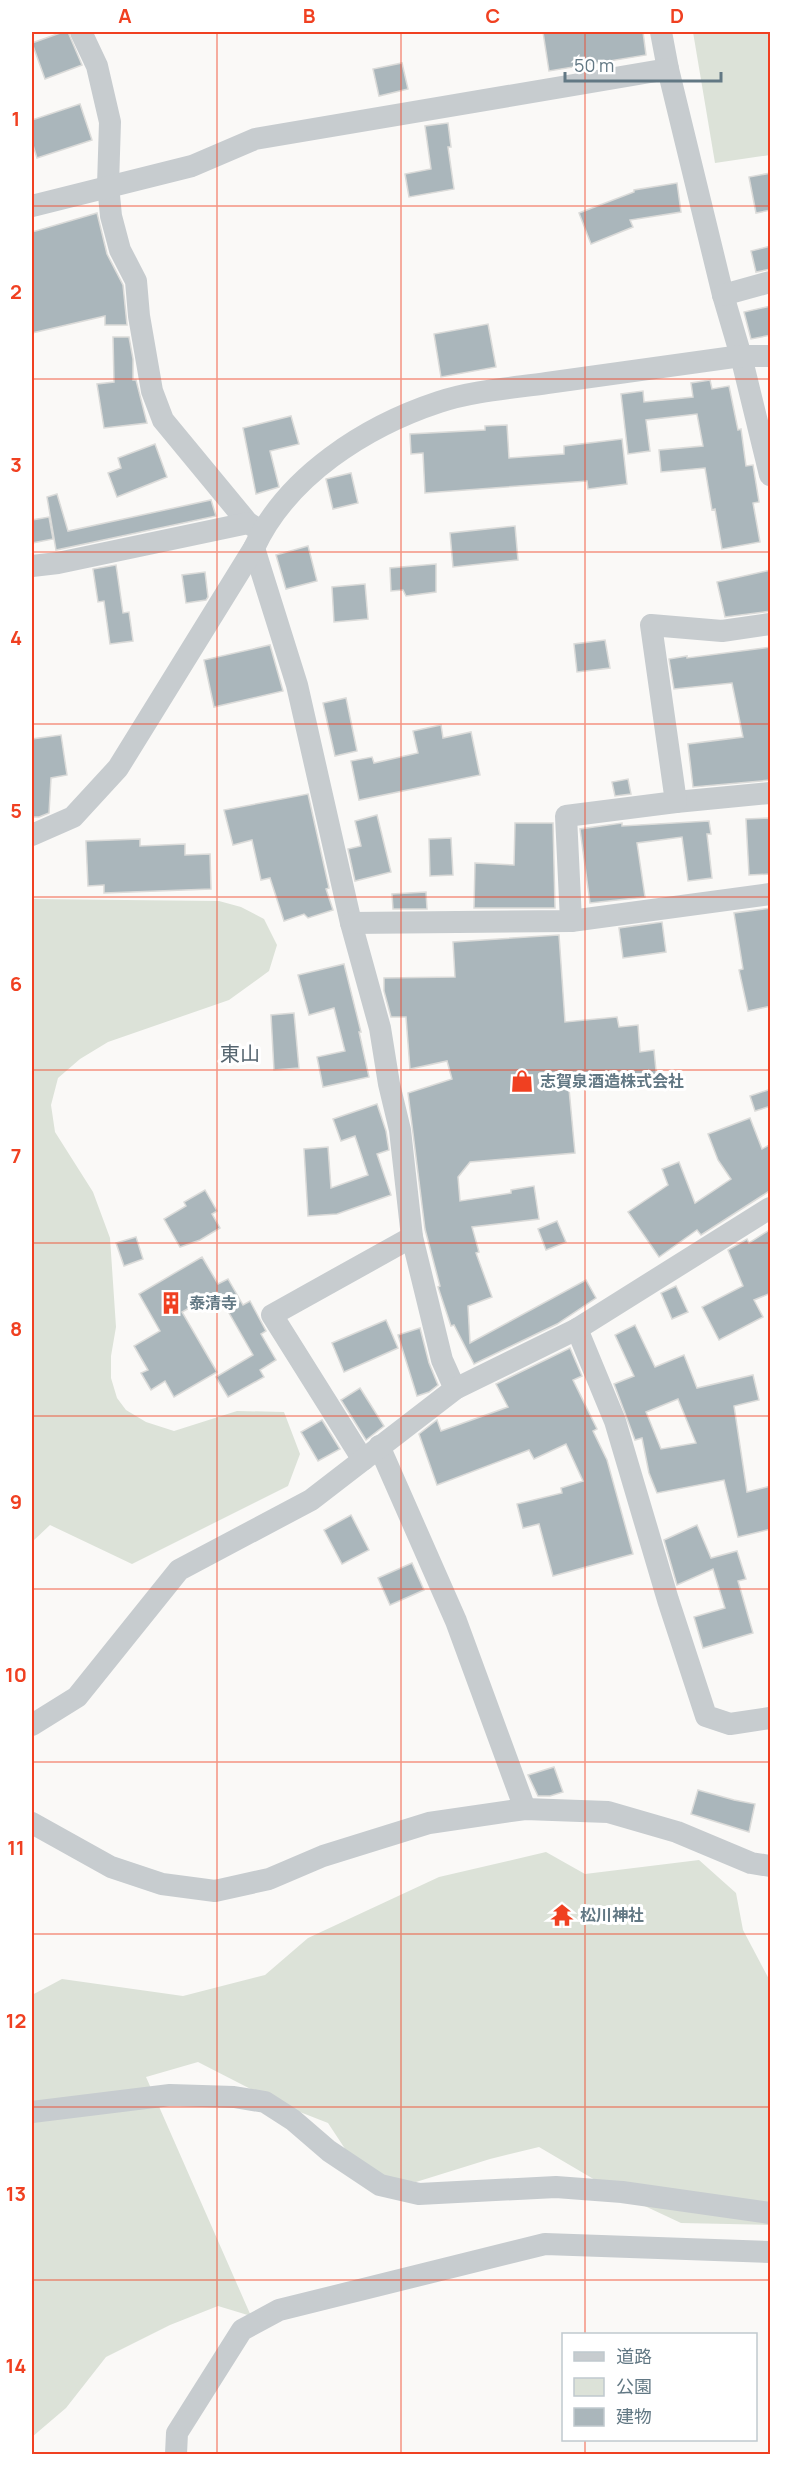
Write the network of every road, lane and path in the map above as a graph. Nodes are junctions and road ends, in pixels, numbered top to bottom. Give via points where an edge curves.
1 (81, 32) edge
2 (661, 32) edge
3 (668, 69) junction
4 (108, 185) junction
5 (32, 206) edge
6 (771, 282) edge
7 (723, 295) junction
8 (741, 356) junction
9 (771, 356) edge
10 (771, 476) edge
11 (255, 534) junction
12 (32, 566) edge
13 (771, 624) edge
14 (771, 793) edge
15 (676, 802) junction
16 (32, 835) edge
17 (771, 894) edge
18 (571, 921) junction
19 (351, 923) junction
20 (771, 1208) edge
21 (412, 1237) junction
22 (576, 1329) junction
23 (455, 1389) junction
24 (371, 1453) junction
25 (771, 1718) edge
26 (32, 1725) edge
27 (525, 1809) junction
28 (32, 1823) edge
29 (771, 1866) edge
30 (32, 2112) edge
31 (771, 2213) edge
32 (771, 2252) edge
33 (176, 2454) edge

1 - 4 street via 97,66 110,122
2 - 3 street
3 - 4 street via 255,138 192,166
3 - 7 street
4 - 5 street
4 - 11 street via 120,250 136,281 152,391 163,420
6 - 7 street
7 - 8 street
8 - 9 street
8 - 10 street
8 - 11 street via 510,388 432,404 368,433 320,466
11 - 12 street
11 - 16 street via 118,768 73,817
11 - 19 street via 297,685
13 - 15 street via 722,631 651,626
14 - 15 street
15 - 18 street via 566,816
17 - 18 street
18 - 19 street
19 - 21 street via 380,1028 400,1130
20 - 22 street
21 - 23 street via 442,1360
21 - 24 street via 273,1315
22 - 23 street
22 - 25 street via 615,1420 706,1716 730,1724
23 - 24 street
24 - 26 street via 311,1500 179,1570 77,1697
24 - 27 street via 456,1621
27 - 28 street via 429,1823 323,1856 269,1879 215,1891 162,1884 111,1867
27 - 29 street via 608,1812 677,1832 751,1863
30 - 31 street via 170,2095 234,2097 265,2102 360,2173 400,2191 419,2194 556,2187 592,2189
32 - 33 street via 545,2244 279,2310 242,2330 177,2433

